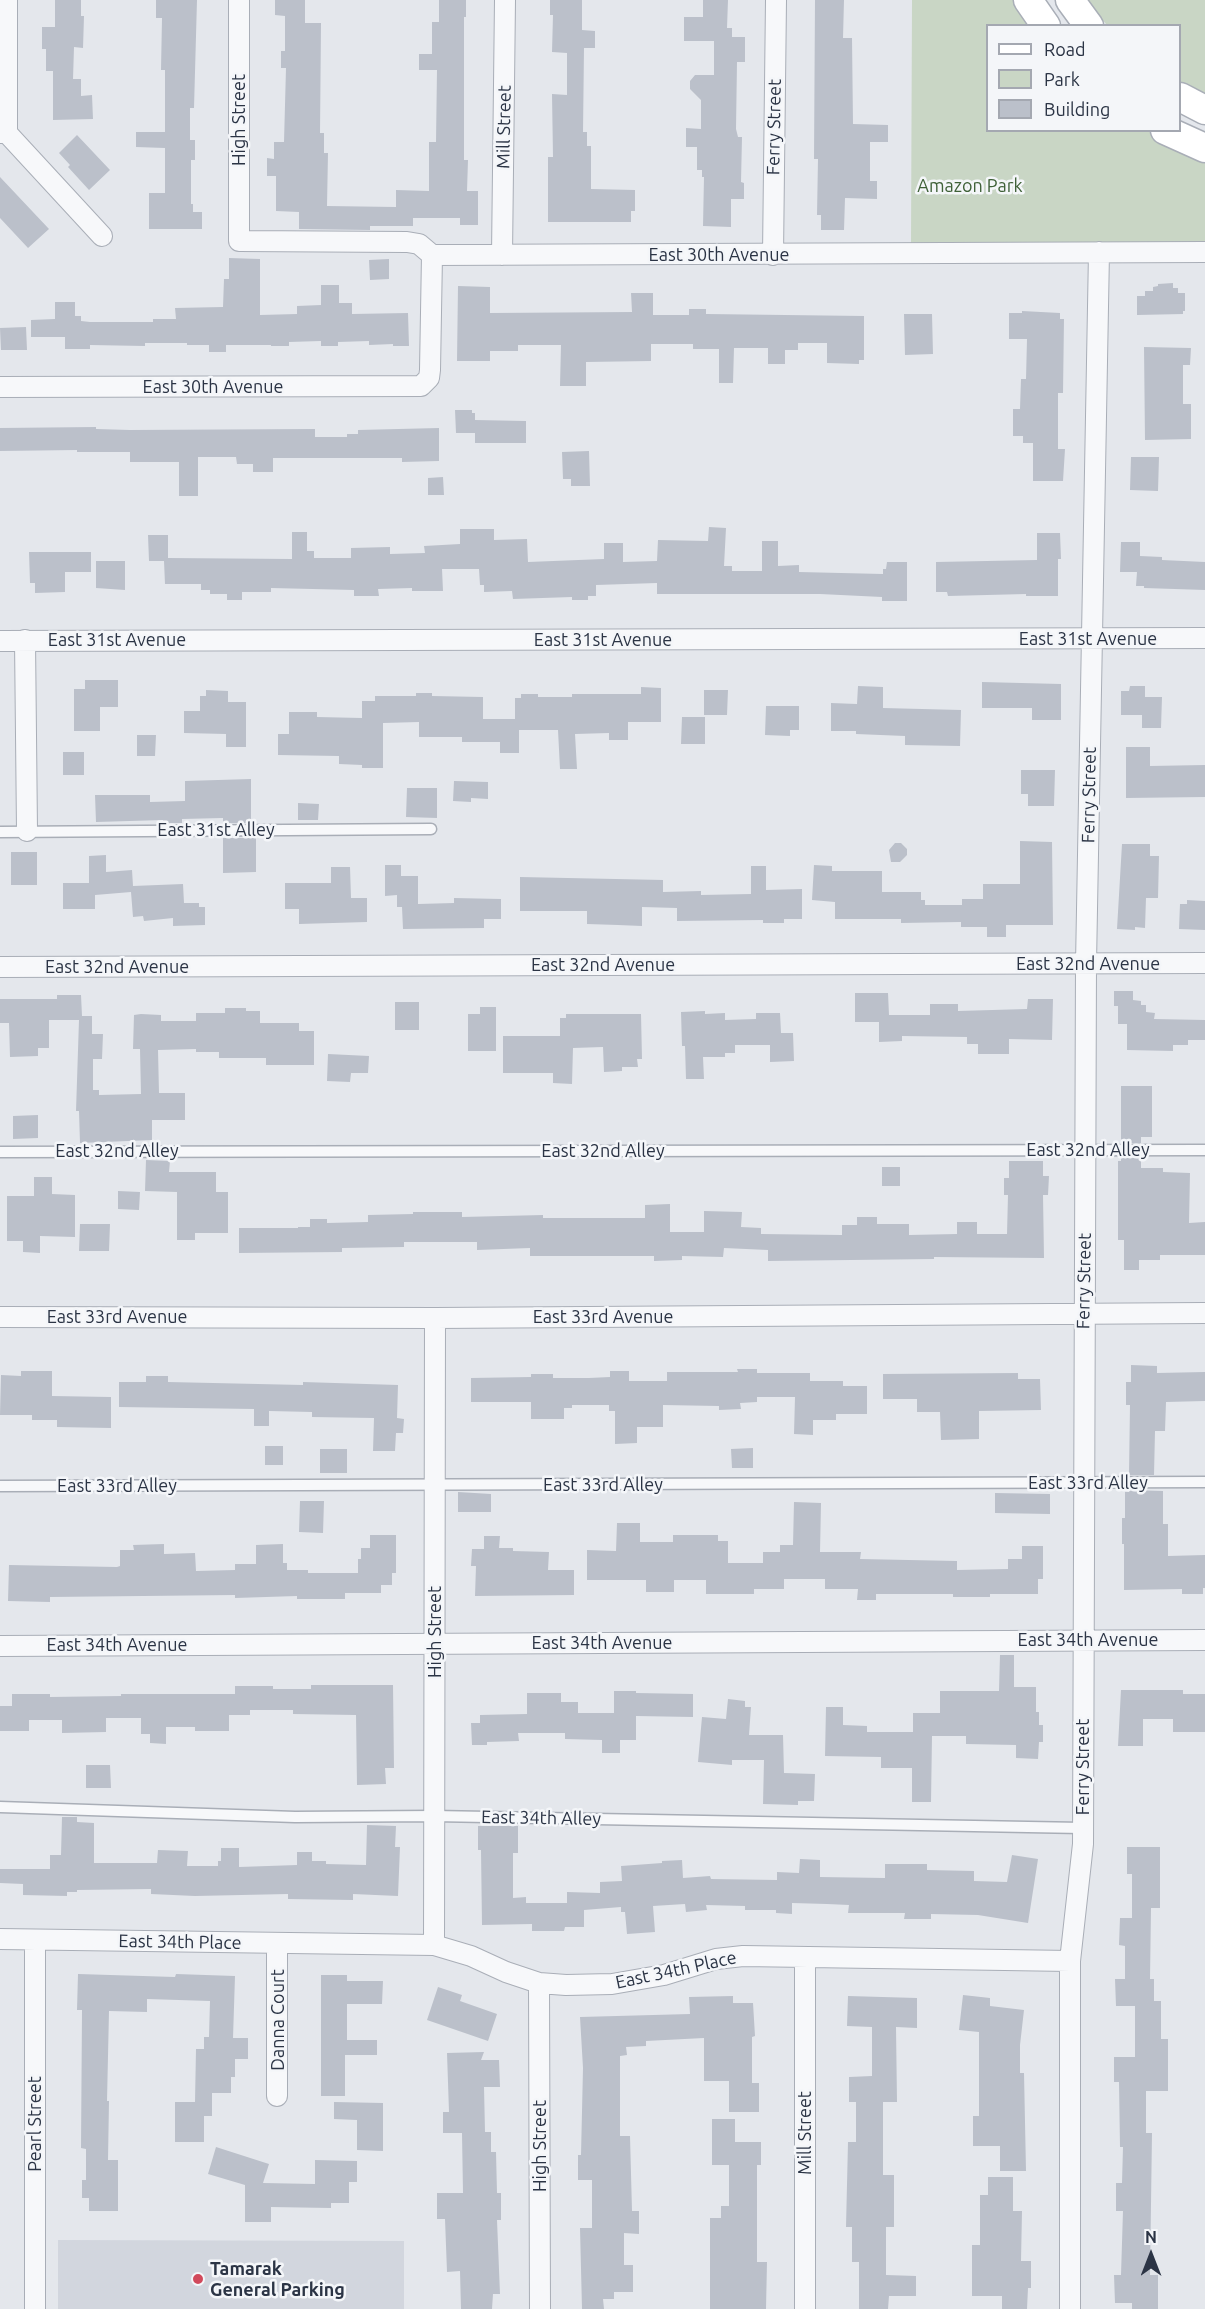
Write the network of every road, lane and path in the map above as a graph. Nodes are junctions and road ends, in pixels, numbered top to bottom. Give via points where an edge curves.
1 (7, 0) edge
2 (239, 0) edge
3 (505, 0) edge
4 (776, 0) edge
5 (1028, 0) edge
6 (1070, 0) edge
7 (1045, 24) edge
8 (1088, 24) edge
9 (1181, 98) edge
10 (1205, 110) edge
11 (1169, 132) edge
12 (3, 133) edge
13 (1205, 148) edge
14 (102, 236) dead end
15 (239, 241) joint
16 (1100, 252) junction
17 (1205, 252) edge
18 (432, 255) junction
19 (502, 255) junction
20 (773, 255) junction
21 (0, 387) edge
22 (1205, 638) edge
23 (1092, 639) junction
24 (25, 640) junction
25 (0, 641) edge
26 (431, 830) dead end
27 (27, 831) junction
28 (0, 832) edge
29 (1205, 963) edge
30 (1086, 964) junction
31 (0, 967) edge
32 (1085, 1150) junction
33 (1205, 1150) edge
34 (0, 1152) edge
35 (1205, 1313) edge
36 (1083, 1314) junction
37 (0, 1317) edge
38 (435, 1318) junction
39 (1205, 1482) edge
40 (1083, 1483) junction
41 (435, 1485) junction
42 (0, 1486) edge
43 (1083, 1640) junction
44 (1205, 1640) edge
45 (434, 1644) junction
46 (0, 1646) edge
47 (0, 1806) edge
48 (434, 1816) junction
49 (1082, 1828) junction
50 (0, 1939) edge
51 (35, 1940) junction
52 (278, 1944) junction
53 (434, 1945) junction
54 (806, 1957) junction
55 (1070, 1961) junction
56 (539, 1983) junction
57 (278, 2096) dead end
58 (35, 2309) edge
59 (540, 2309) edge
60 (805, 2309) edge
61 (1070, 2309) edge

1 - 12 street
2 - 15 street, High Street
3 - 19 street, Mill Street
4 - 20 street, Ferry Street
5 - 7 main road
6 - 8 main road
9 - 10 main road
11 - 13 main road
12 - 14 street
15 - 18 street, East 30th Avenue via 407,242 419,244
16 - 17 street, East 30th Avenue
16 - 20 street, East 30th Avenue
16 - 23 street, Ferry Street
18 - 19 street, East 30th Avenue
18 - 21 street, East 30th Avenue via 430,370 426,383 416,387
19 - 20 street, East 30th Avenue
22 - 23 street, East 31st Avenue
23 - 24 street, East 31st Avenue
23 - 30 street, Ferry Street
24 - 25 street, East 31st Avenue
24 - 27 street
26 - 27 lane, East 31st Alley
27 - 28 lane, East 31st Alley
29 - 30 street, East 32nd Avenue
30 - 31 street, East 32nd Avenue
30 - 32 street, Ferry Street
32 - 33 lane, East 32nd Alley
32 - 34 lane, East 32nd Alley
32 - 36 street, Ferry Street
35 - 36 street, East 33rd Avenue
36 - 38 street, East 33rd Avenue
36 - 40 street, Ferry Street
37 - 38 street, East 33rd Avenue
38 - 41 street, High Street
39 - 40 lane, East 33rd Alley
40 - 41 lane, East 33rd Alley
40 - 43 street, Ferry Street
41 - 42 lane, East 33rd Alley
41 - 45 street, High Street
43 - 44 street, East 34th Avenue
43 - 45 street, East 34th Avenue
43 - 49 street, Ferry Street
45 - 46 street, East 34th Avenue
45 - 48 street, High Street
47 - 48 lane, East 34th Alley via 295,1817
48 - 49 lane, East 34th Alley
48 - 53 street, High Street
49 - 55 street, Ferry Street
50 - 51 street, East 34th Place
51 - 52 street, East 34th Place
51 - 58 street, Pearl Street
52 - 53 street, East 34th Place
52 - 57 street, Danna Court
53 - 56 street, East 34th Place
54 - 55 street, East 34th Place
54 - 56 street, East 34th Place via 716,1959 664,1975 612,1984
54 - 60 street, Mill Street
55 - 61 street, Ferry Street
56 - 59 street, High Street

